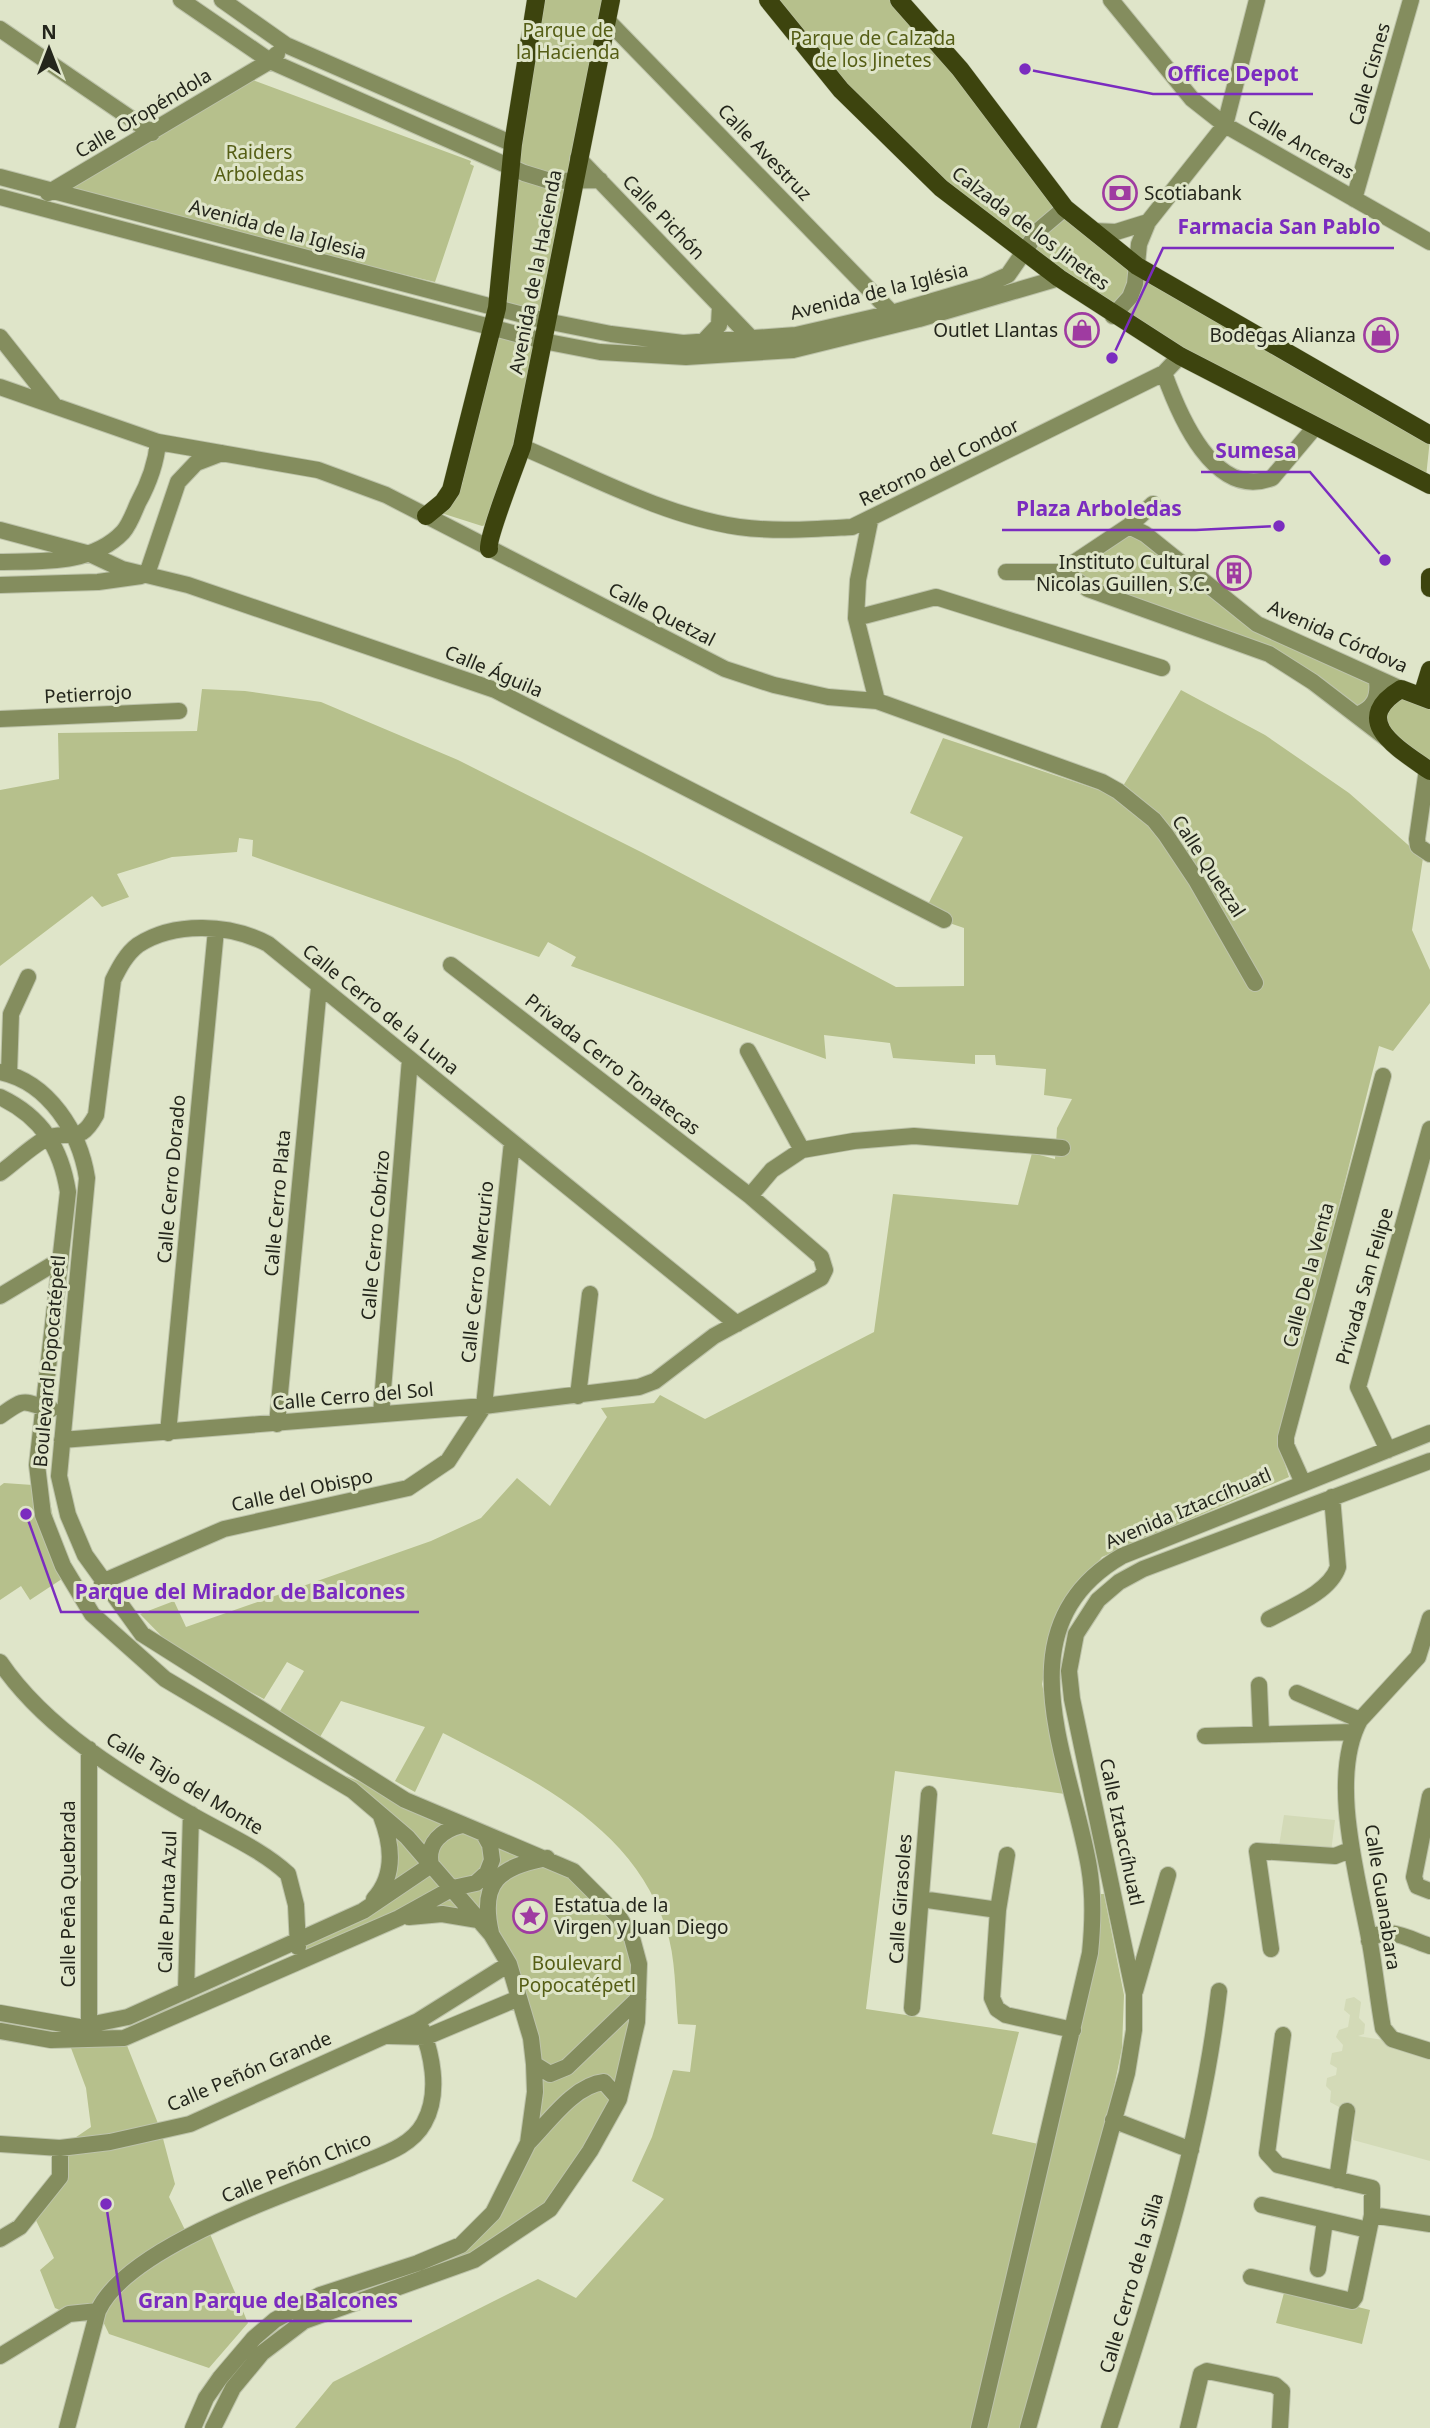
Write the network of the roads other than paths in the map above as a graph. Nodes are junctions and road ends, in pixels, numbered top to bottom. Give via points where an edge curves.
1 (181, 0) edge
2 (222, 0) edge
3 (536, 0) edge
4 (611, 0) edge
5 (768, 0) edge
6 (899, 0) edge
7 (1111, 0) edge
8 (1257, 0) edge
9 (1411, 0) edge
10 (608, 20) junction
11 (257, 24) junction
12 (0, 29) edge
13 (235, 37) junction
14 (286, 45) junction
15 (270, 61) junction
16 (1225, 125) junction
17 (152, 132) junction
18 (513, 144) junction
19 (578, 158) junction
20 (511, 166) junction
21 (0, 177) edge
22 (600, 180) junction
23 (572, 181) junction
24 (52, 192) junction
25 (7, 199) edge
26 (1354, 200) junction
27 (1065, 208) junction
28 (1149, 222) junction
29 (1093, 231) junction
30 (1430, 242) edge
31 (1024, 250) junction
32 (1137, 266) junction
33 (1059, 278) junction
34 (720, 306) junction
35 (496, 308) junction
36 (892, 313) junction
37 (1113, 316) junction
38 (546, 321) junction
39 (492, 328) junction
40 (0, 337) edge
41 (751, 338) junction
42 (544, 341) junction
43 (704, 341) junction
44 (1180, 356) junction
45 (1164, 373) junction
46 (0, 387) edge
47 (54, 405) junction
48 (1315, 427) junction
49 (1430, 435) edge
50 (158, 442) junction
51 (522, 447) junction
52 (223, 453) junction
53 (1430, 485) edge
54 (1153, 504) dead end
55 (426, 516) junction
56 (870, 521) junction
57 (1129, 526) junction
58 (0, 530) edge
59 (492, 551) junction
60 (90, 554) junction
61 (0, 562) edge
62 (1006, 572) dead end
63 (1065, 572) junction
64 (147, 574) junction
65 (1430, 577) edge
66 (0, 585) edge
67 (1430, 588) edge
68 (856, 618) junction
69 (1162, 668) dead end
70 (1430, 670) edge
71 (1377, 680) junction
72 (1401, 689) junction
73 (1426, 698) edge
74 (877, 701) junction
75 (179, 711) dead end
76 (1357, 715) junction
77 (0, 719) edge
78 (1388, 740) junction
79 (1429, 770) edge
80 (1430, 855) edge
81 (944, 920) dead end
82 (216, 930) junction
83 (451, 965) dead end
84 (28, 977) dead end
85 (1255, 983) dead end
86 (318, 987) junction
87 (748, 1051) dead end
88 (410, 1059) junction
89 (5, 1073) edge
90 (1383, 1076) dead end
91 (0, 1097) edge
92 (1430, 1129) edge
93 (50, 1137) junction
94 (75, 1137) junction
95 (512, 1142) junction
96 (1062, 1148) dead end
97 (802, 1150) junction
98 (0, 1172) edge
99 (750, 1196) junction
100 (60, 1260) junction
101 (590, 1294) dead end
102 (0, 1296) edge
103 (737, 1324) junction
104 (578, 1396) junction
105 (484, 1406) junction
106 (44, 1407) junction
107 (63, 1411) junction
108 (381, 1415) junction
109 (0, 1416) edge
110 (277, 1423) junction
111 (168, 1433) junction
112 (1423, 1436) edge
113 (62, 1440) junction
114 (1388, 1450) junction
115 (1428, 1467) edge
116 (59, 1473) junction
117 (38, 1475) junction
118 (1304, 1483) junction
119 (1332, 1497) junction
120 (102, 1582) junction
121 (1430, 1618) edge
122 (1269, 1619) dead end
123 (0, 1662) edge
124 (1259, 1685) dead end
125 (1297, 1693) dead end
126 (1356, 1726) junction
127 (1261, 1733) junction
128 (1205, 1736) dead end
129 (89, 1749) junction
130 (929, 1794) dead end
131 (1430, 1796) edge
132 (379, 1810) junction
133 (191, 1814) junction
134 (462, 1825) junction
135 (484, 1834) junction
136 (1350, 1850) junction
137 (1007, 1855) dead end
138 (547, 1858) junction
139 (431, 1866) junction
140 (1168, 1875) dead end
141 (453, 1888) junction
142 (1430, 1892) edge
143 (921, 1899) junction
144 (998, 1910) junction
145 (363, 1911) junction
146 (399, 1919) junction
147 (478, 1920) junction
148 (491, 1934) junction
149 (298, 1940) junction
150 (1369, 1941) junction
151 (1430, 1945) edge
152 (1271, 1950) dead end
153 (299, 1962) junction
154 (509, 1964) junction
155 (186, 1991) junction
156 (1219, 1991) dead end
157 (1134, 1993) junction
158 (519, 1998) junction
159 (638, 1999) junction
160 (912, 2008) dead end
161 (0, 2014) edge
162 (418, 2021) junction
163 (1073, 2030) junction
164 (0, 2031) edge
165 (89, 2032) junction
166 (1283, 2035) dead end
167 (387, 2036) junction
168 (426, 2037) junction
169 (1430, 2051) edge
170 (534, 2064) junction
171 (619, 2099) junction
172 (1347, 2112) dead end
173 (1113, 2120) junction
174 (528, 2143) junction
175 (0, 2144) edge
176 (60, 2148) junction
177 (1191, 2150) junction
178 (1337, 2180) junction
179 (1262, 2204) dead end
180 (1325, 2221) junction
181 (1370, 2222) junction
182 (1430, 2224) edge
183 (0, 2239) edge
184 (1318, 2269) dead end
185 (1251, 2277) dead end
186 (99, 2311) junction
187 (0, 2356) edge
188 (67, 2428) edge
189 (193, 2428) edge
190 (213, 2428) edge
191 (979, 2428) edge
192 (1028, 2428) edge
193 (1109, 2428) edge
194 (1188, 2428) edge
195 (1280, 2428) edge

1 - 13 street
2 - 11 street
3 - 18 main road, Avenida de la Hacienda
4 - 10 main road, Avenida de la Hacienda
5 - 31 main road, Calzada de los Jinetes via 841,90 941,188
6 - 27 main road, Calzada de los Jinetes via 960,69
7 - 16 street, Calle Anceras via 1192,99
8 - 16 street
9 - 26 street, Calle Cisnes
10 - 19 main road, Avenida de la Hacienda
10 - 36 street, Calle Avestruz
11 - 13 street
11 - 14 street
12 - 17 street
13 - 15 street
14 - 15 street, Calle Oropéndola
14 - 18 street
15 - 17 street, Calle Oropéndola
15 - 20 street
16 - 26 street, Calle Anceras
16 - 28 street
17 - 24 street, Calle Oropéndola
18 - 20 main road, Avenida de la Hacienda
19 - 22 street, Calle Pichón
19 - 23 main road, Avenida de la Hacienda
20 - 23 street via 537,178
20 - 35 main road, Avenida de la Hacienda
21 - 24 street, Avenida de la Iglesia
22 - 23 street
22 - 34 street, Calle Pichón
23 - 38 main road, Avenida de la Hacienda
24 - 25 street, Calle Oropéndola
24 - 35 street, Avenida de la Iglesia
25 - 39 street, Avenida de la Iglesia
26 - 30 street, Calle Anceras
27 - 29 main road, Calzada de los Jinetes
27 - 31 street, Avenida de la Iglésia
28 - 29 street via 1116,232
28 - 32 street via 1139,244
29 - 32 main road, Calzada de los Jinetes
31 - 33 main road, Calzada de los Jinetes
31 - 36 street, Avenida de la Iglésia via 1008,275
32 - 37 street via 1130,297
32 - 49 main road, Calzada de los Jinetes
33 - 37 main road, Calzada de los Jinetes
33 - 42 street, Avenida de la Iglésia via 793,350 686,357 600,352
34 - 41 street, Calle Pichón
34 - 43 street via 719,325
35 - 38 street, Avenida de la Iglesia
35 - 39 main road, Avenida de la Hacienda
36 - 41 street, Avenida de la Iglésia via 796,335
37 - 44 main road, Calzada de los Jinetes
38 - 42 main road, Avenida de la Hacienda
38 - 43 street, Avenida de la Iglésia via 623,336
39 - 42 street, Avenida de la Iglesia
39 - 55 main road, Avenida de la Hacienda via 452,490
40 - 47 street
41 - 43 street, Avenida de la Iglésia
42 - 51 main road, Avenida de la Hacienda
44 - 45 street, Retorno del Condor
44 - 48 main road, Calzada de los Jinetes
45 - 48 street via 1175,406 1195,440 1219,469 1244,481 1272,478
45 - 56 street, Retorno del Condor
46 - 47 street, Calle Quetzal
47 - 50 street, Calle Quetzal
48 - 53 main road, Calzada de los Jinetes
50 - 52 street, Calle Quetzal
50 - 60 street via 152,475 124,531
51 - 56 street, Retorno del Condor via 687,515 739,527 798,530 852,527
51 - 59 main road, Avenida de la Hacienda via 488,539
52 - 55 street, Calle Quetzal via 351,480
52 - 64 street via 196,463 178,482
54 - 57 street
55 - 59 street, Calle Quetzal
56 - 68 street
57 - 63 street
57 - 71 street, Avenida Córdova via 1257,624
58 - 60 street, Calle Águila
59 - 74 street, Calle Quetzal via 725,669 828,698
60 - 61 street
60 - 64 street, Calle Águila via 122,569
62 - 63 street
63 - 76 street via 1088,589 1269,654
64 - 66 street via 127,580
64 - 81 street, Calle Águila via 342,635 495,690
65 - 67 main road
68 - 69 street via 936,597
68 - 74 street
70 - 73 main road
71 - 72 street, Avenida Córdova
71 - 76 street via 1374,703
72 - 73 main road, Avenida Córdova
72 - 78 main road via 1382,703 1377,713
74 - 85 street, Calle Quetzal via 1102,782 1118,792 1166,835
75 - 77 street, Petierrojo
76 - 78 street
78 - 79 main road
79 - 80 street via 1417,839 1418,846
82 - 86 street, Calle Cerro de la Luna via 268,944
82 - 94 street, Calle Cerro de la Luna via 197,927 157,936 137,946 122,963 113,980 96,1115 87,1130
82 - 111 street, Calle Cerro Dorado
83 - 99 street, Privada Cerro Tonatecas
84 - 89 street via 12,1014
86 - 88 street, Calle Cerro de la Luna
86 - 110 street, Calle Cerro Plata
87 - 97 street
88 - 95 street, Calle Cerro de la Luna
88 - 108 street, Calle Cerro Cobrizo
89 - 94 street, Boulevard Popocatépetl via 42,1095
90 - 118 street, Calle De la Venta via 1286,1437
91 - 93 street, Boulevard Popocatépetl via 34,1118
92 - 114 street, Privada San Felipe via 1358,1387
93 - 94 street
93 - 98 street
93 - 100 street, Boulevard Popocatépetl via 63,1164 68,1192
94 - 107 street, Boulevard Popocatépetl via 87,1178
95 - 103 street, Calle Cerro de la Luna
95 - 105 street, Calle Cerro Mercurio
96 - 97 street via 914,1136
97 - 99 street via 772,1170
99 - 103 street, Privada Cerro Tonatecas via 821,1257 825,1270 816,1284
100 - 102 street
100 - 106 street, Boulevard Popocatépetl
101 - 104 street
103 - 104 street, Calle Cerro del Sol via 646,1386
104 - 105 street, Calle Cerro del Sol
105 - 108 street, Calle Cerro del Sol
105 - 120 street, Calle del Obispo via 448,1461 408,1488 224,1529
106 - 107 street
106 - 109 street via 23,1402
106 - 117 street, Boulevard Popocatépetl
107 - 113 street, Boulevard Popocatépetl
108 - 110 street, Calle Cerro del Sol
110 - 111 street, Calle Cerro del Sol
111 - 113 street, Calle Cerro del Sol
112 - 114 street, Avenida Iztaccíhuatl
112 - 115 street
113 - 116 street, Boulevard Popocatépetl
114 - 118 street, Avenida Iztaccíhuatl
115 - 119 street, Calle Iztaccíhuatl
116 - 117 street
116 - 120 street, Boulevard Popocatépetl via 68,1515
117 - 132 street, Boulevard Popocatépetl via 43,1515 63,1566 92,1614 165,1679
118 - 163 street, Avenida Iztaccíhuatl via 1102,1567 1071,1600 1062,1620 1050,1666 1055,1724 1089,1865 1094,1917
119 - 122 street via 1335,1574
119 - 157 street, Calle Iztaccíhuatl via 1143,1569 1098,1600 1076,1634 1069,1671 1072,1699
120 - 134 street, Boulevard Popocatépetl via 142,1634 405,1800
121 - 126 street via 1418,1657
123 - 129 street, Calle Tajo del Monte via 11,1679
124 - 127 street
125 - 126 street
126 - 127 street
126 - 136 street, Calle Guanabara via 1347,1782
127 - 128 street
129 - 133 street, Calle Tajo del Monte
129 - 165 street, Calle Peña Quebrada
130 - 143 street, Calle Girasoles
131 - 142 street via 1414,1877 1417,1886
132 - 139 street, Boulevard Popocatépetl
132 - 145 street via 387,1833 388,1876 384,1888
133 - 149 street, Calle Tajo del Monte via 288,1874 295,1895
133 - 155 street, Calle Punta Azul
134 - 135 street, Boulevard Popocatépetl
134 - 139 street via 435,1840
135 - 138 street, Boulevard Popocatépetl
135 - 141 street via 492,1853 487,1873 476,1883
136 - 150 street, Calle Guanabara
136 - 152 street via 1335,1856 1257,1851
137 - 144 street
138 - 148 street via 513,1866 496,1880 486,1910
138 - 159 street, Boulevard Popocatépetl via 573,1871 619,1917 632,1938 639,1964
139 - 141 street, Boulevard Popocatépetl
139 - 145 street
140 - 157 street
141 - 146 street
141 - 147 street, Boulevard Popocatépetl
143 - 144 street
143 - 160 street, Calle Girasoles
144 - 163 street via 991,1986 997,2009
145 - 149 street
146 - 147 street via 442,1914
146 - 153 street
147 - 148 street, Boulevard Popocatépetl
148 - 154 street, Boulevard Popocatépetl
149 - 153 street, Calle Tajo del Monte
149 - 155 street
150 - 151 street via 1385,1931
150 - 169 street, Calle Guanabara via 1385,2035
153 - 165 street via 124,2038
154 - 158 street, Boulevard Popocatépetl
154 - 162 street, Calle Peñón Grande
155 - 165 street
156 - 177 street, Calle Cerro de la Silla via 1210,2066
157 - 173 street, Calle Iztaccíhuatl via 1127,2073
158 - 168 street, Calle Peñón Grande
158 - 170 street, Boulevard Popocatépetl
159 - 170 street via 567,2067 550,2074
159 - 171 street, Boulevard Popocatépetl
161 - 165 street
162 - 167 street, Calle Peñón Grande
162 - 168 street, Calle Peñón Chico
163 - 191 street, Avenida Iztaccíhuatl
164 - 165 street via 51,2040
166 - 178 street via 1267,2153 1278,2165
167 - 168 street, Calle Peñón Grande
167 - 176 street, Calle Peñón Grande via 191,2124 110,2143
168 - 186 street, Calle Peñón Chico via 433,2091 424,2124 412,2138 396,2149 207,2227 135,2270 105,2297
170 - 174 street, Boulevard Popocatépetl
171 - 174 street via 604,2082 594,2083
171 - 190 street, Boulevard Popocatépetl via 550,2209 474,2260 304,2321 262,2353 233,2388
172 - 178 street
173 - 177 street
173 - 192 street, Calle Iztaccíhuatl
174 - 189 street, Boulevard Popocatépetl via 493,2213 461,2245 320,2295 275,2320 220,2378
175 - 176 street, Calle Peñón Grande
176 - 183 street via 60,2177 20,2227
177 - 193 street, Calle Cerro de la Silla
178 - 181 street via 1371,2189
179 - 180 street
180 - 181 street
180 - 184 street
181 - 182 street
181 - 185 street via 1352,2301
186 - 187 street via 69,2314
186 - 188 street
194 - 195 street via 1201,2374 1207,2371 1282,2390

